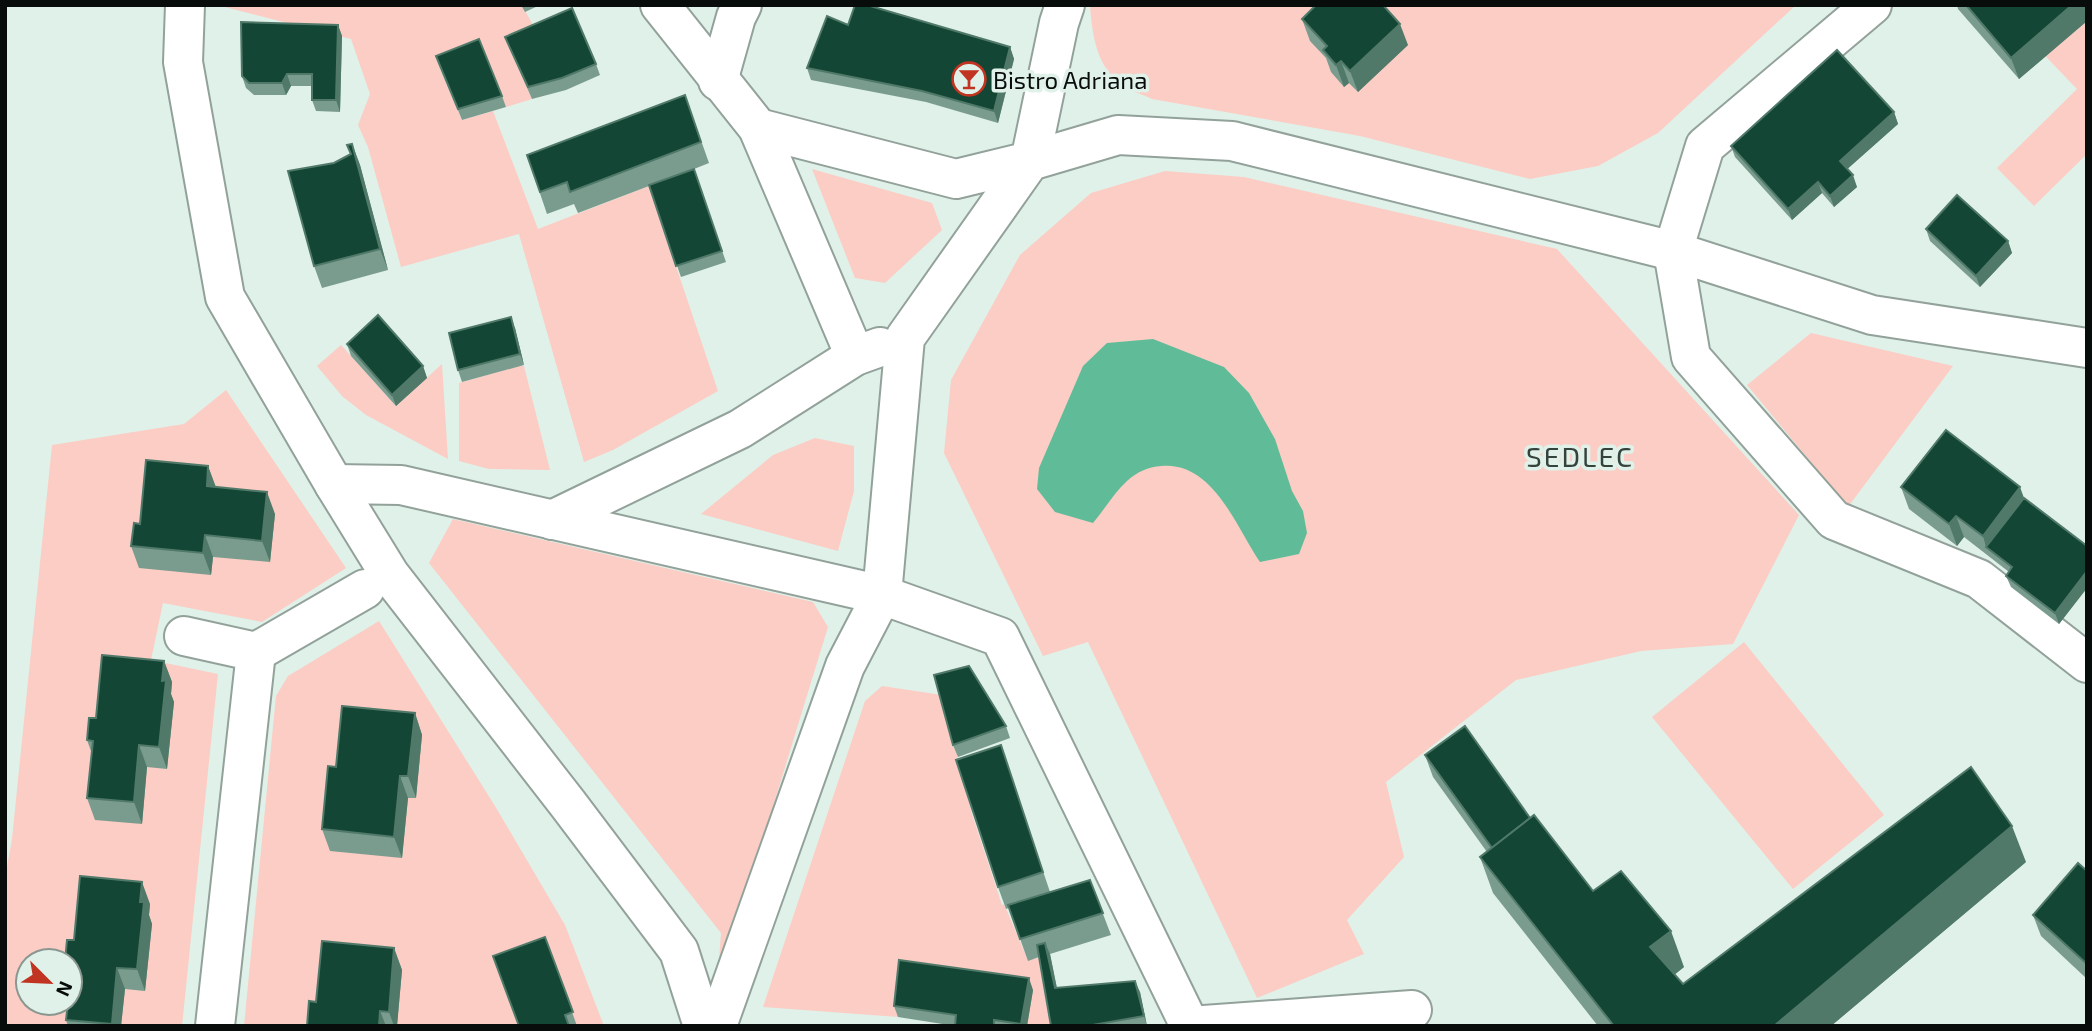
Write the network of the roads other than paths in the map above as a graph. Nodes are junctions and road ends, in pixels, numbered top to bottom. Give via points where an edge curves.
1 (185, 5) edge
2 (660, 5) edge
3 (742, 5) edge
4 (1065, 5) edge
5 (1872, 5) edge
6 (718, 80) junction
7 (758, 128) junction
8 (1030, 161) junction
9 (1673, 251) junction
10 (905, 338) junction
11 (2087, 348) edge
12 (855, 356) junction
13 (334, 484) junction
14 (552, 520) junction
15 (365, 589) dead end
16 (882, 595) junction
17 (184, 636) dead end
18 (256, 652) junction
19 (2087, 663) edge
20 (1412, 1010) dead end
21 (215, 1026) edge
22 (703, 1026) edge
23 (717, 1026) edge
24 (1190, 1026) edge

1 - 13 street via 183,62 225,297
2 - 6 street
3 - 6 street
4 - 8 street
5 - 9 street via 1705,146
6 - 7 street
7 - 8 street via 956,179
7 - 12 street
8 - 9 street via 1118,135 1232,141
8 - 10 street
9 - 11 street via 1872,315
9 - 19 street via 1691,357 1834,520 1979,579
10 - 12 street
10 - 16 street
12 - 14 street via 740,429
13 - 14 street via 401,485
13 - 22 street via 390,575 679,951
14 - 16 street
15 - 18 street
16 - 23 street via 845,666
16 - 24 street via 1000,637
17 - 18 street
18 - 21 street
20 - 24 street

